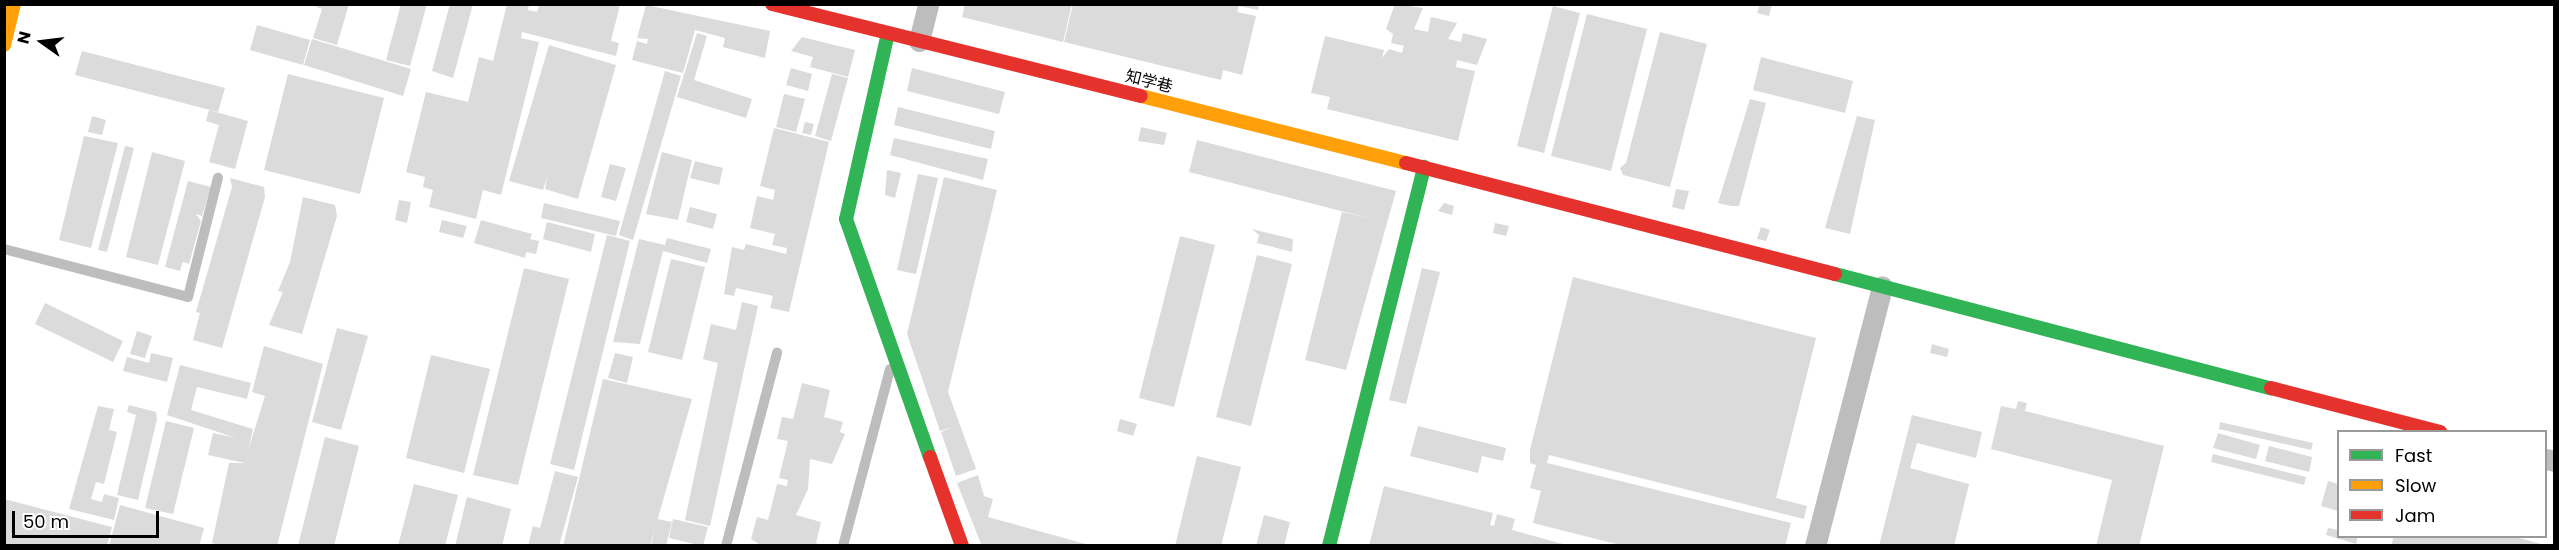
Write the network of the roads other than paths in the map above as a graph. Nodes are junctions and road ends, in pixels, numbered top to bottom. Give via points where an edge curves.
1 (14, 4) edge
2 (772, 4) edge
3 (928, 4) edge
4 (888, 33) junction
5 (919, 41) junction
6 (4, 45) edge
7 (1424, 167) junction
8 (218, 178) dead end
9 (4, 249) edge
10 (1882, 286) junction
11 (777, 353) dead end
12 (894, 354) junction
13 (2432, 430) edge
14 (726, 546) edge
15 (843, 546) edge
16 (962, 546) edge
17 (1329, 546) edge
18 (1815, 546) edge

1 - 6 street
2 - 4 street, 知学巷
3 - 5 street
4 - 5 street, 知学巷
4 - 12 street via 846,219
5 - 7 street, 知学巷
7 - 10 street, 知学巷
7 - 17 street
8 - 9 lane via 188,297
10 - 13 street, 知学巷
10 - 18 street
11 - 14 lane
12 - 15 lane
12 - 16 street

